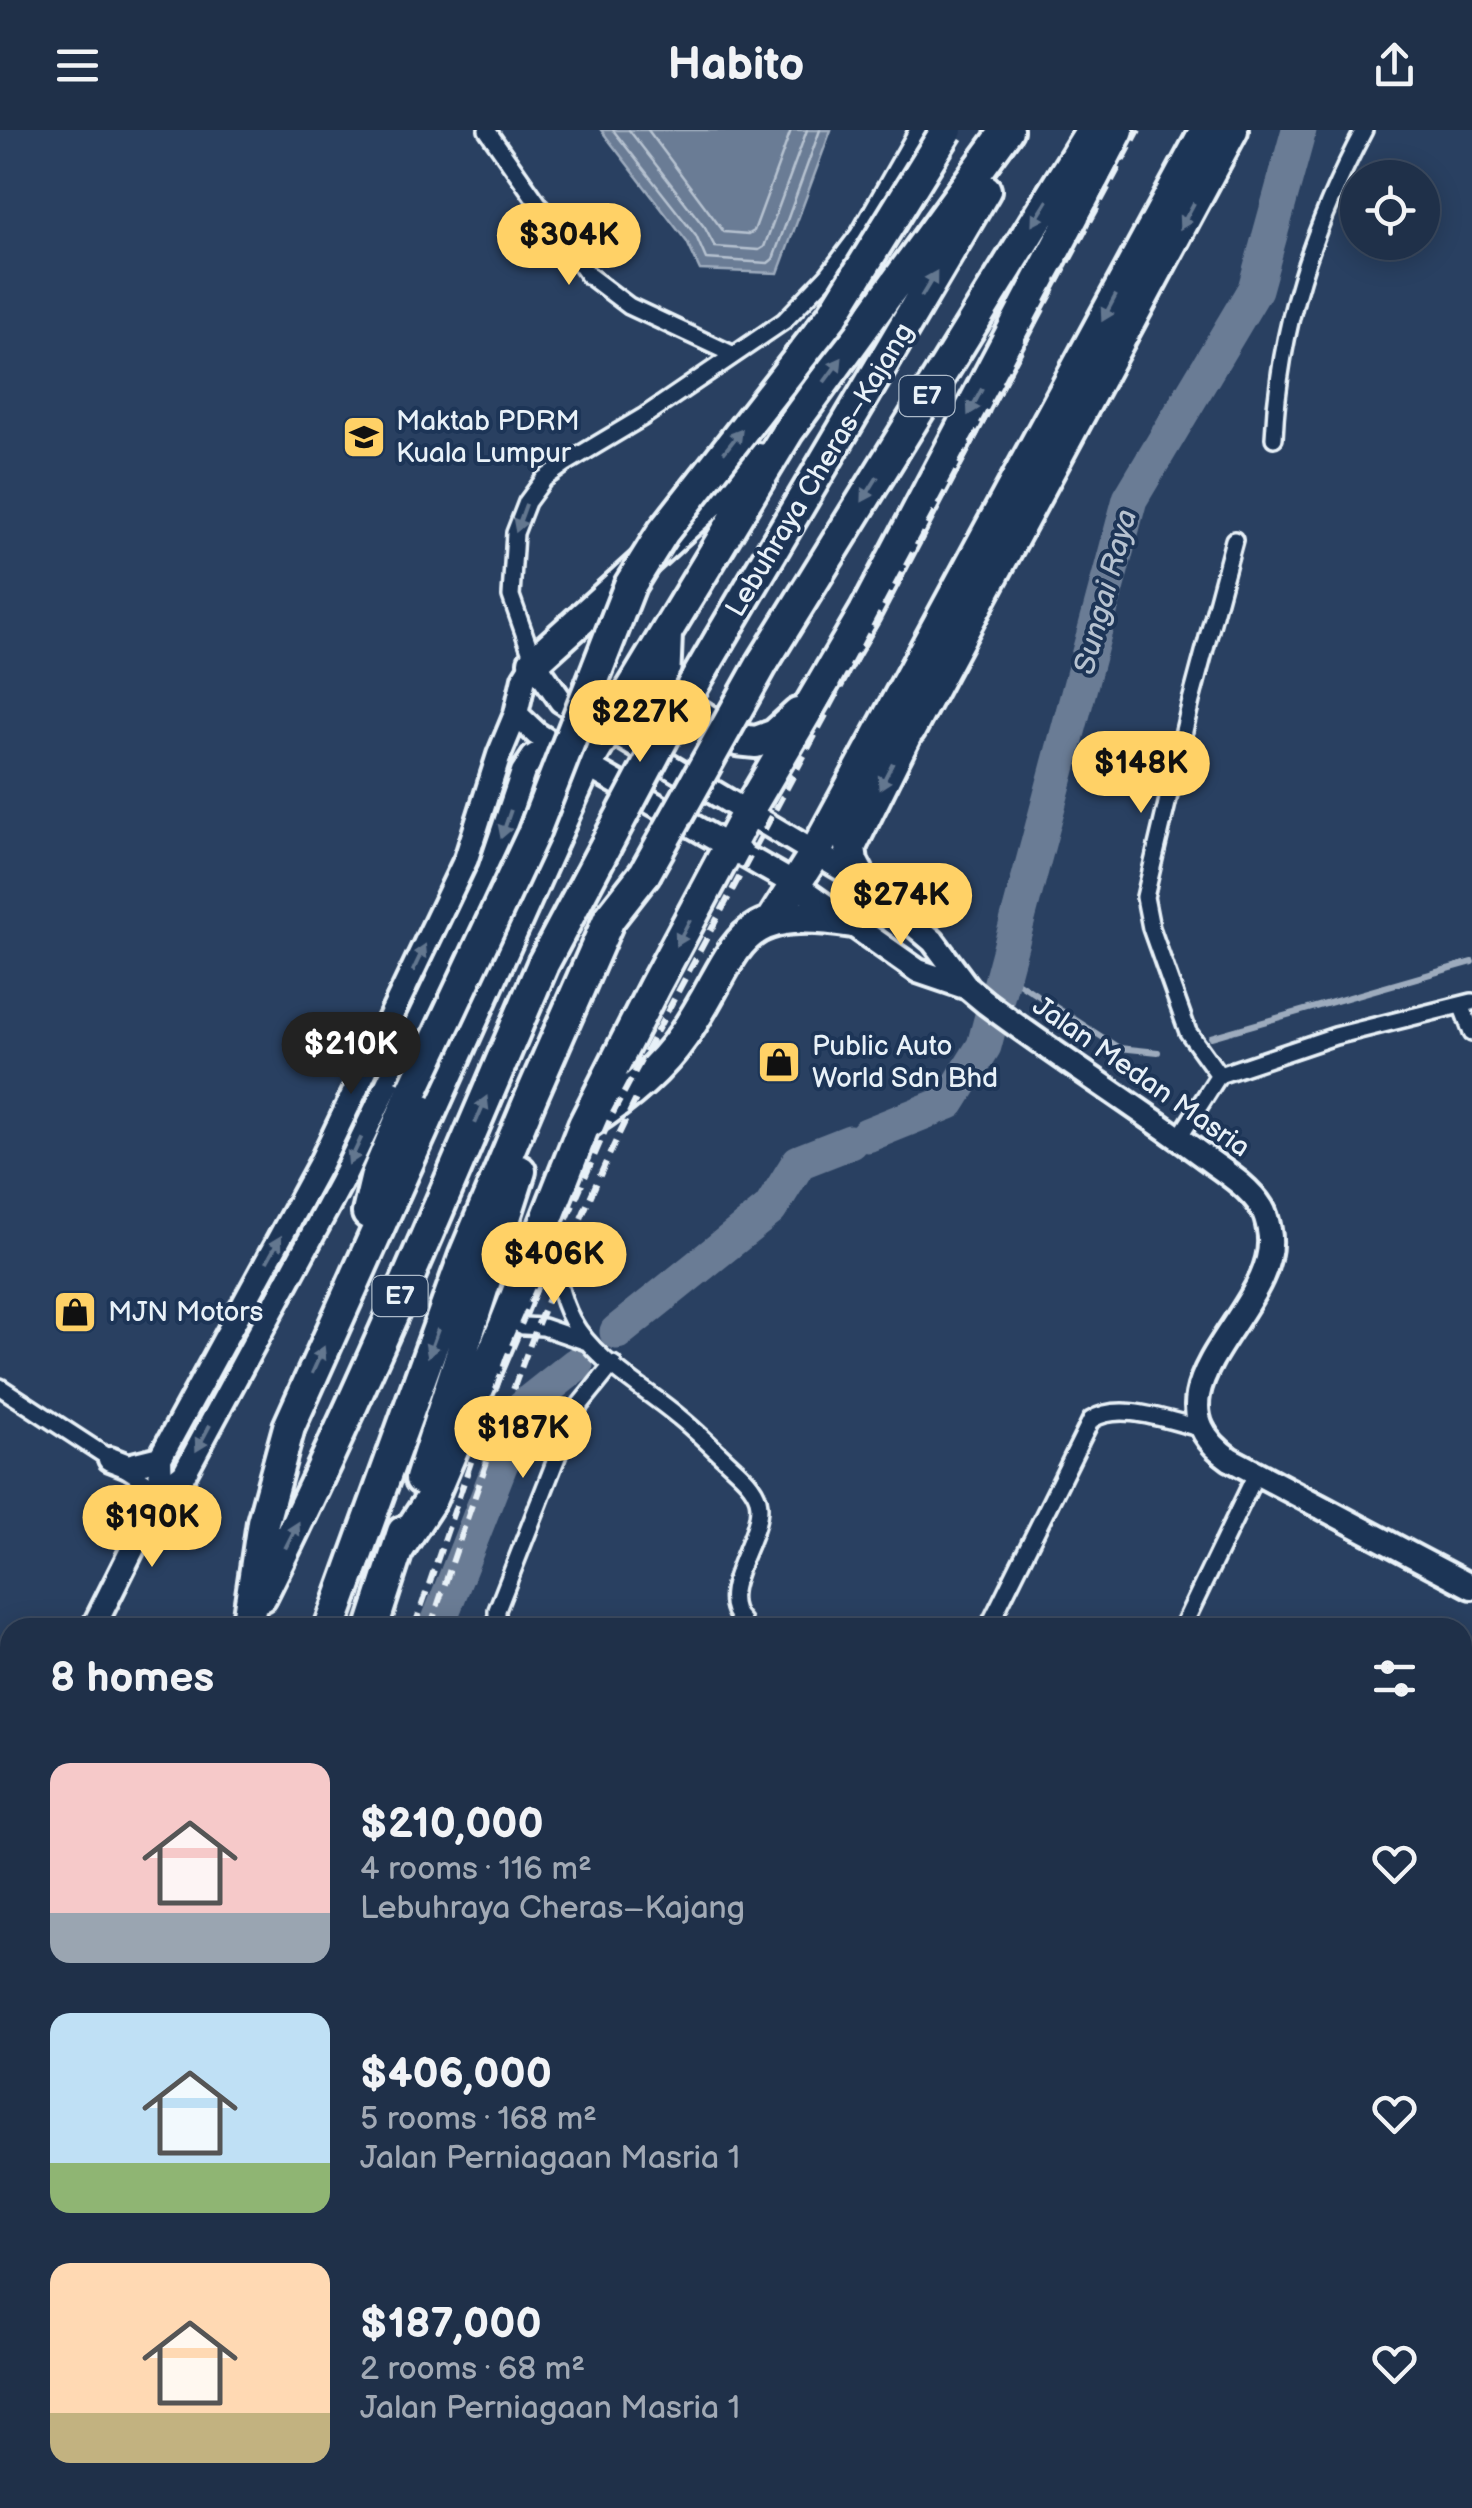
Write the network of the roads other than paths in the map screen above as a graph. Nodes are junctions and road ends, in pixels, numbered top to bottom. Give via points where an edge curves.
1 (487, 130) edge
2 (918, 130) edge
3 (947, 130) edge
4 (1007, 130) edge
5 (1020, 130) edge
6 (1092, 130) edge
7 (1118, 130) edge
8 (1206, 130) edge
9 (1232, 130) edge
10 (1364, 130) edge
11 (732, 354) junction
12 (788, 431) junction
13 (1274, 438) dead end
14 (1234, 540) dead end
15 (960, 588) junction
16 (667, 628) junction
17 (534, 662) junction
18 (808, 705) junction
19 (516, 714) junction
20 (607, 729) junction
21 (910, 729) junction
22 (553, 744) junction
23 (586, 764) junction
24 (748, 812) junction
25 (729, 847) junction
26 (815, 853) junction
27 (645, 873) junction
28 (862, 881) junction
29 (796, 885) junction
30 (772, 921) junction
31 (853, 922) junction
32 (977, 996) junction
33 (1467, 1004) edge
34 (1472, 1032) edge
35 (1219, 1075) junction
36 (584, 1125) junction
37 (1179, 1138) junction
38 (546, 1217) junction
39 (351, 1284) junction
40 (505, 1325) junction
41 (590, 1344) junction
42 (614, 1364) junction
43 (0, 1387) edge
44 (1200, 1428) junction
45 (160, 1458) junction
46 (110, 1459) junction
47 (1256, 1474) junction
48 (162, 1492) junction
49 (397, 1552) junction
50 (1472, 1587) edge
51 (98, 1618) edge
52 (248, 1618) edge
53 (250, 1618) edge
54 (334, 1618) edge
55 (375, 1618) edge
56 (497, 1618) edge
57 (740, 1618) edge
58 (993, 1618) edge
59 (1187, 1618) edge

1 - 11 street via 588,275 628,306
2 - 11 street via 828,275 784,321
39 -> 3 highway, bridge via 377,1175 533,834 630,585 662,532 832,316
12 -> 4 highway
53 -> 5 highway, Lebuhraya Cheras–Kajang / E7, bridge via 401,1295 542,964 666,732
6 -> 27 highway, Lebuhraya Cheras–Kajang / E7, bridge via 763,662
7 -> 18 highway via 864,612
8 -> 15 highway
9 -> 21 highway
10 - 13 street via 1309,249 1286,327
11 -> 17 street via 643,418 566,462 527,502 515,533 511,596
12 - 16 highway
12 - 17 highway
14 - 35 street via 1145,897 1188,1032
15 - 21 highway
15 - 26 highway
16 - 18 highway via 664,680 674,699 737,740 775,734
16 - 20 highway
17 - 19 street
17 - 20 street, Jalan Medan Masria via 561,701
18 - 24 highway
19 - 22 street, Jalan Medan Masria
45 -> 19 street via 379,1042 466,858
20 - 23 highway
20 - 24 street, Jalan Medan Masria
21 -> 28 highway via 850,847
22 - 23 street, Jalan Medan Masria
22 -> 48 street via 523,772 490,870 341,1182 184,1474
23 - 25 street, Jalan Medan Masria
23 - 39 highway
24 - 25 highway
24 - 26 street, Jalan Medan Masria
25 - 29 street, Jalan Medan Masria
25 -> 36 highway
26 - 28 street, Jalan Medan Masria
26 - 29 highway
27 - 49 highway, E7 via 629,926 520,1172
27 -> 54 highway, E7 via 609,920 525,1112
28 - 32 street, Jalan Medan Masria via 933,940
29 - 30 highway
29 - 31 street, Jalan Medan Masria
30 - 31 highway via 794,916
30 - 36 highway via 731,952 682,1038 650,1075
31 - 32 street, Jalan Medan Masria via 918,971
32 - 37 street, Jalan Medan Masria
33 - 34 street
33 - 35 street via 1335,1036
35 - 37 street
36 - 38 highway
37 - 44 street, Jalan Medan Masria via 1245,1189 1262,1208 1270,1232 1261,1280 1203,1374
38 - 40 highway
38 - 41 street via 564,1301
52 -> 39 highway via 263,1522 288,1428
40 - 41 street via 543,1327
40 - 49 highway via 431,1499
41 - 42 street
42 - 56 street via 575,1411
42 - 57 street via 682,1419 748,1481 759,1500 731,1599
43 - 46 street
44 - 47 street via 1210,1445
44 - 58 street via 1117,1411 1090,1420
45 - 46 street via 128,1466
45 - 48 street
46 - 48 street
47 - 50 street
47 - 59 street
48 - 51 street
49 - 55 highway, E7

